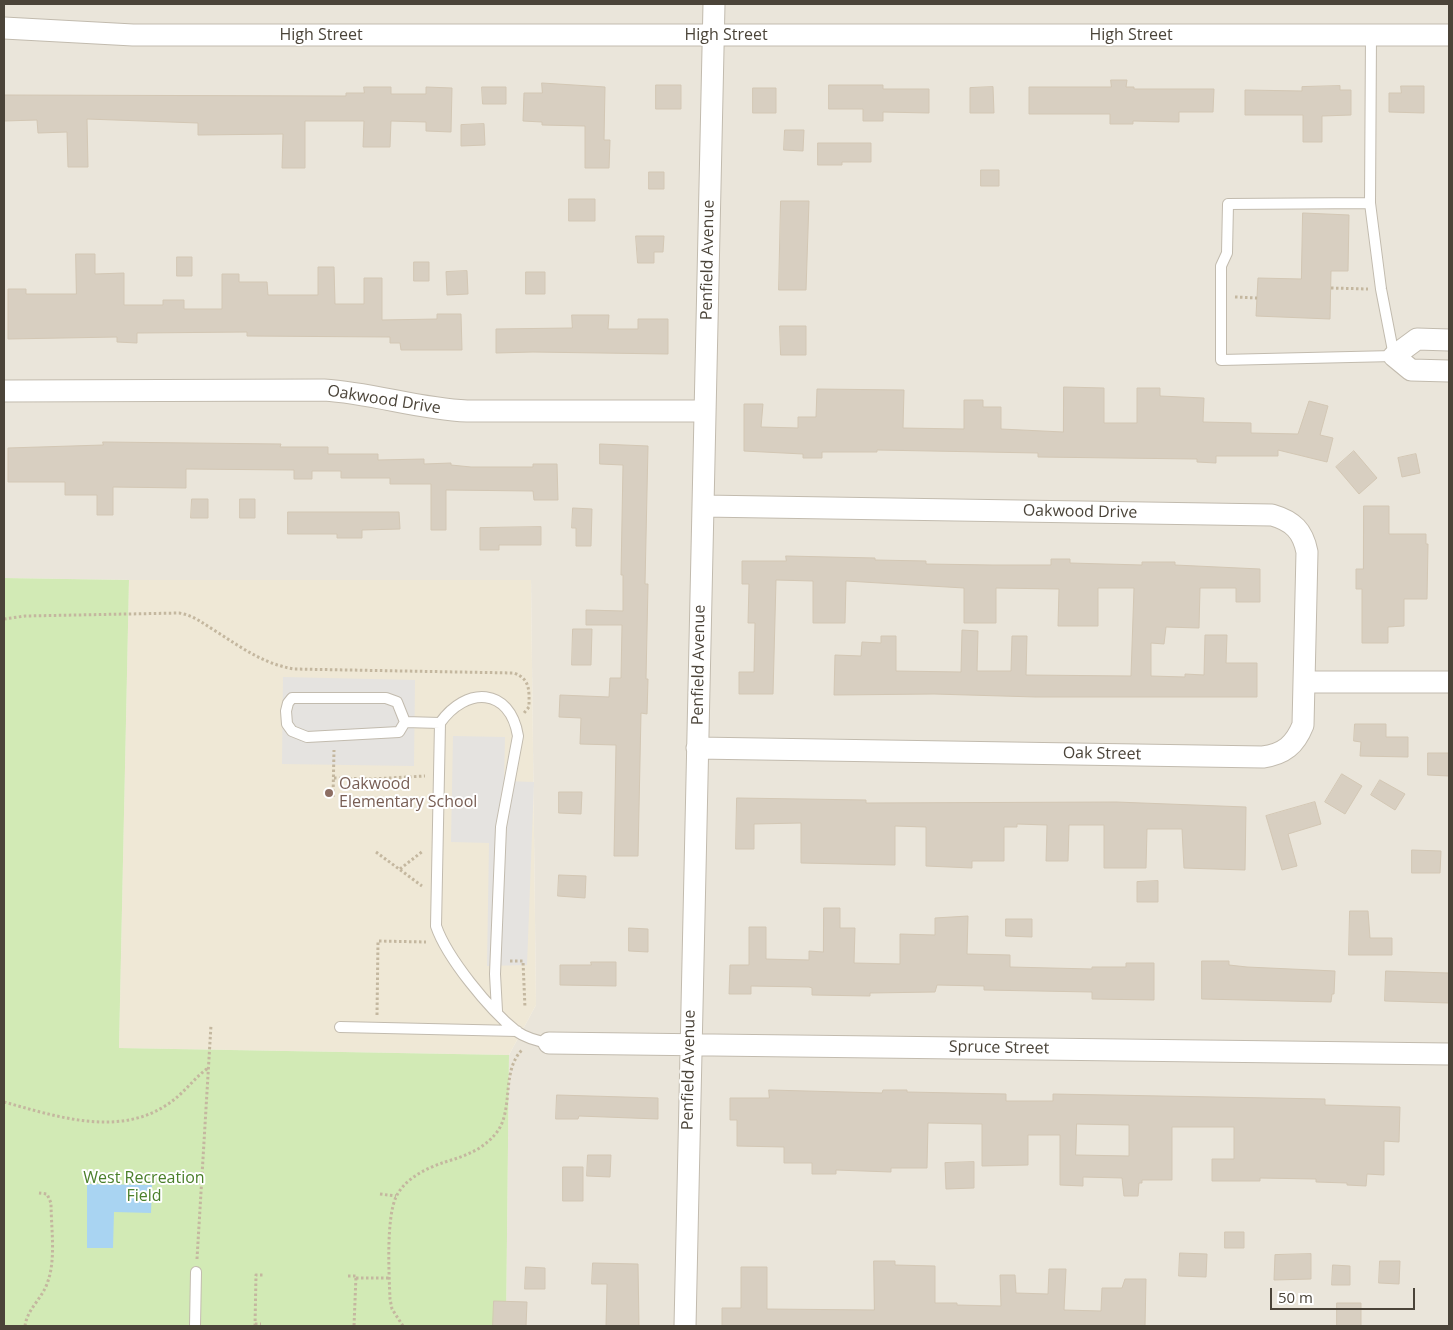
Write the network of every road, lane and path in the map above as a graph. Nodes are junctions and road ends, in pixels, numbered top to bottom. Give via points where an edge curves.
1 (714, 4) edge
2 (4, 28) edge
3 (713, 35) junction
4 (1371, 35) junction
5 (1449, 35) edge
6 (1370, 204) junction
7 (1331, 288) dead end
8 (1372, 289) dead end
9 (1234, 297) dead end
10 (1257, 298) dead end
11 (1449, 340) edge
12 (1394, 356) junction
13 (1449, 371) edge
14 (4, 391) edge
15 (705, 411) junction
16 (703, 506) junction
17 (4, 619) edge
18 (1304, 682) junction
19 (1449, 682) edge
20 (529, 707) dead end
21 (405, 722) junction
22 (440, 723) junction
23 (698, 748) junction
24 (334, 765) dead end
25 (333, 797) dead end
26 (428, 848) dead end
27 (376, 852) dead end
28 (400, 869) junction
29 (428, 892) dead end
30 (426, 942) dead end
31 (523, 966) dead end
32 (525, 1008) dead end
33 (377, 1011) dead end
34 (497, 1011) junction
35 (211, 1025) dead end
36 (340, 1027) dead end
37 (517, 1031) junction
38 (549, 1043) joint
39 (690, 1045) junction
40 (524, 1049) dead end
41 (1449, 1054) edge
42 (209, 1067) junction
43 (4, 1102) edge
44 (39, 1193) dead end
45 (380, 1194) dead end
46 (396, 1196) junction
47 (198, 1250) dead end
48 (196, 1272) dead end
49 (263, 1275) dead end
50 (348, 1276) dead end
51 (356, 1278) junction
52 (390, 1278) junction
53 (261, 1324) dead end
54 (255, 1325) edge
55 (25, 1326) edge
56 (194, 1326) edge
57 (354, 1326) edge
58 (402, 1326) edge
59 (685, 1326) edge

1 - 3 street, Penfield Avenue
2 - 3 street, High Street via 133,35
3 - 4 street, High Street
3 - 15 street, Penfield Avenue
4 - 5 street, High Street
4 - 6 lane
6 - 12 lane
6 - 12 lane via 1228,204 1227,253 1221,266 1220,360
7 - 8 path
9 - 10 path
11 - 12 street via 1418,338
12 - 13 street via 1411,370
14 - 15 street, Oakwood Drive via 324,390 348,391 448,410
15 - 16 street, Penfield Avenue
16 - 18 street, Oakwood Drive via 1272,515 1286,519 1304,538 1308,552
16 - 23 street, Penfield Avenue
17 - 20 path via 140,612 186,614 252,655 281,667 514,673 525,679 529,687
18 - 19 street
18 - 23 street, Oak Street via 1303,725 1298,738 1283,751 1263,757
21 - 21 lane via 397,702 386,698 292,698 286,711 287,724 292,731 307,737 399,732
21 - 22 lane
22 - 34 lane via 436,926 441,940
22 - 34 lane via 456,706 468,699 481,697 496,700 507,707 518,736 501,827 495,974
23 - 39 street, Penfield Avenue
24 - 25 path
26 - 28 path
27 - 28 path
28 - 29 path
30 - 33 path via 378,942
31 - 32 path
34 - 37 lane
35 - 42 path
36 - 37 lane
37 - 38 lane
38 - 39 street, Spruce Street
39 - 41 street, Spruce Street
39 - 59 street, Penfield Avenue
40 - 46 path via 514,1063 503,1122 497,1132 475,1152 420,1172
42 - 43 path via 164,1108 134,1118 81,1121
42 - 47 path
44 - 55 path via 47,1194 51,1203 51,1273 46,1289
45 - 46 path
46 - 52 path via 390,1232
48 - 56 lane
49 - 54 path via 256,1275
50 - 51 path
51 - 52 path
51 - 57 path
52 - 58 path via 392,1309
53 - 54 path

